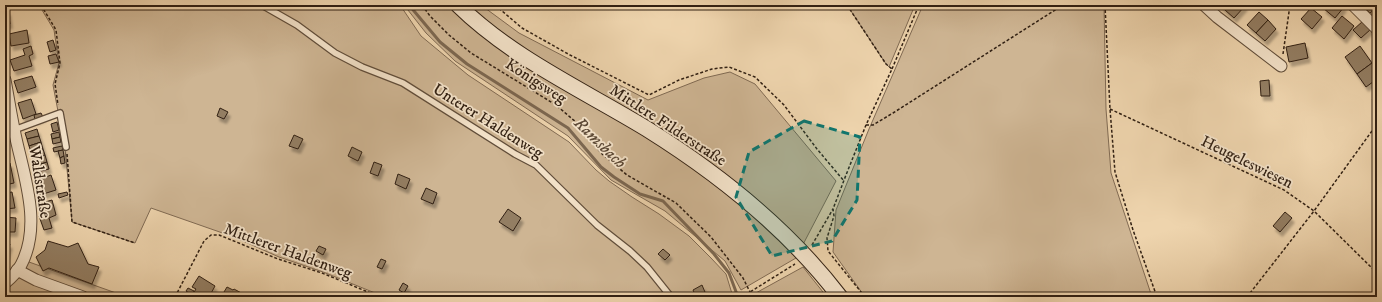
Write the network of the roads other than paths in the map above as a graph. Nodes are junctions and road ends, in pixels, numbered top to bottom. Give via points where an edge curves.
1 (262, 5) edge
2 (458, 5) edge
3 (1204, 5) edge
4 (1353, 5) edge
5 (1377, 30) edge
6 (1279, 65) road end
7 (5, 80) edge
8 (14, 130) junction
9 (66, 147) road end
10 (17, 270) junction
11 (5, 283) edge
12 (83, 297) edge
13 (671, 297) edge
14 (840, 297) edge

1 - 13 lane, Unterer Haldenweg via 335,53 403,83 536,165 597,225 647,267
2 - 14 main road, Mittlere Filderstraße via 499,40 652,132 714,175 779,230
3 - 6 street
4 - 5 street
7 - 8 street, Waldstraße
8 - 9 lane via 60,113
8 - 10 street, Waldstraße via 32,221 24,258
10 - 11 street, Waldstraße
10 - 12 street via 36,280

